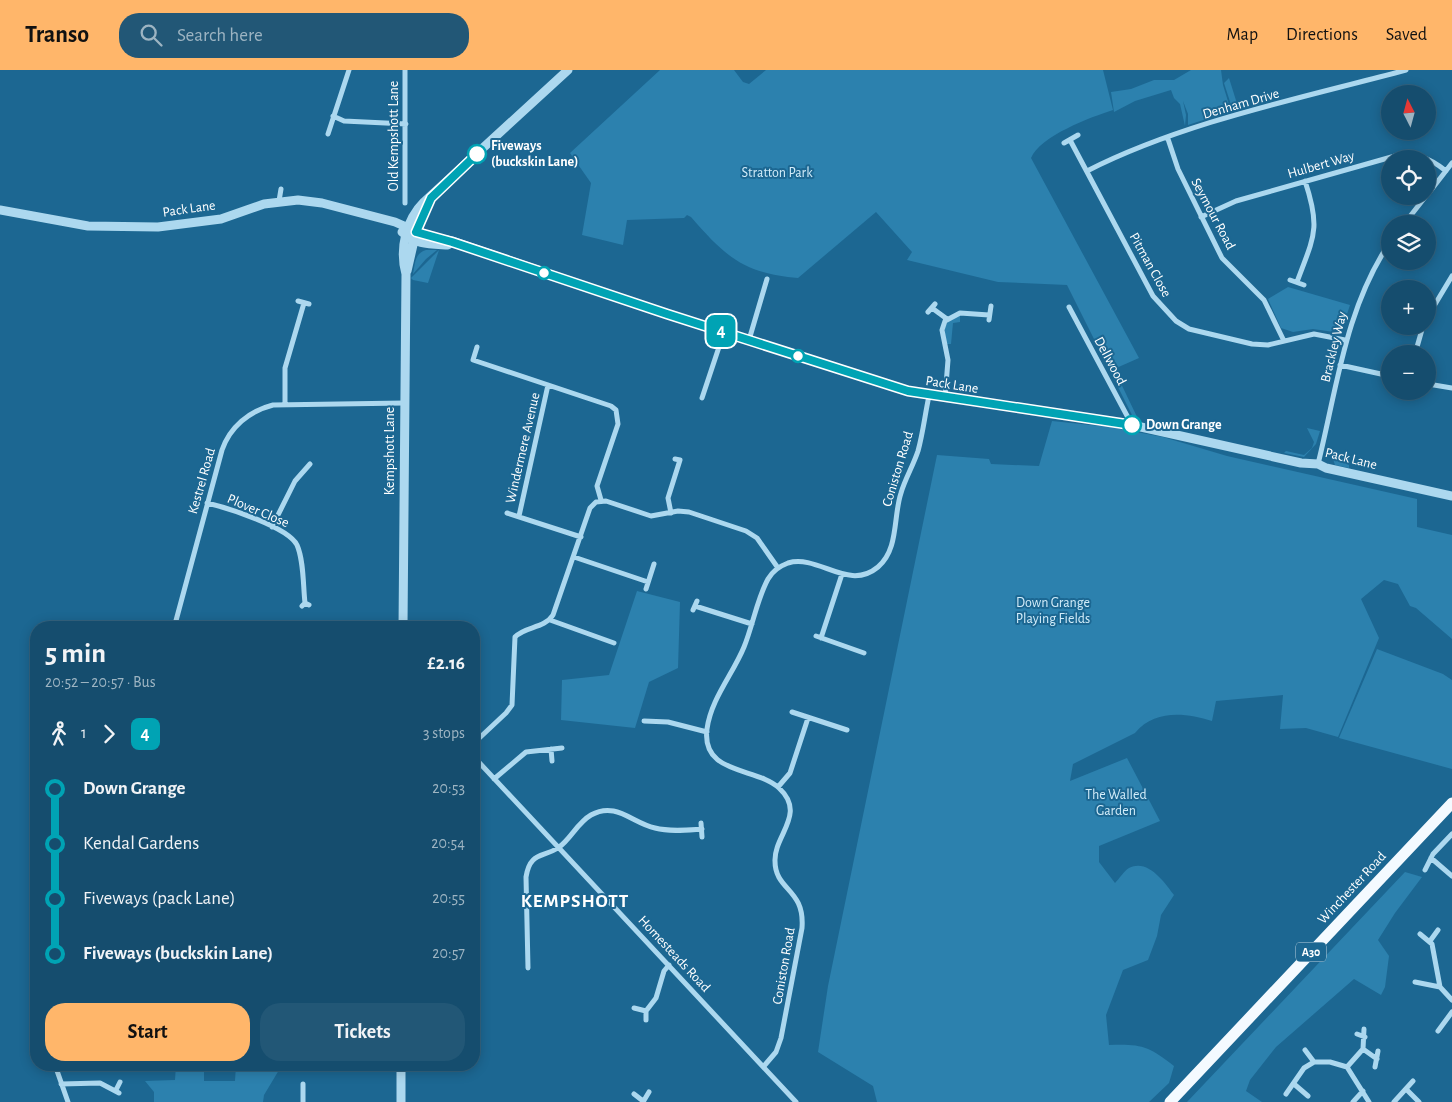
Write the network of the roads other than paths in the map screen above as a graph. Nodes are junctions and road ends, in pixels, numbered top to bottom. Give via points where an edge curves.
1 (349, 70) edge
2 (405, 70) edge
3 (568, 70) edge
4 (1406, 70) edge
5 (334, 116) junction
6 (406, 124) junction
7 (328, 134) dead end
8 (1078, 135) dead end
9 (1168, 139) junction
10 (1070, 140) junction
11 (1064, 143) dead end
12 (1452, 163) edge
13 (1087, 171) junction
14 (1446, 171) junction
15 (1305, 181) junction
16 (1436, 184) edge
17 (281, 189) dead end
18 (279, 201) junction
19 (405, 203) dead end
20 (1419, 205) edge
21 (0, 210) edge
22 (1411, 215) edge
23 (1202, 217) junction
24 (411, 234) junction
25 (1381, 257) edge
26 (1451, 278) edge
27 (767, 279) dead end
28 (1290, 280) dead end
29 (1297, 282) junction
30 (1304, 284) dead end
31 (304, 302) dead end
32 (1436, 303) edge
33 (991, 306) dead end
34 (1069, 307) dead end
35 (932, 308) dead end
36 (947, 319) junction
37 (724, 332) junction
38 (749, 340) junction
39 (1345, 340) junction
40 (1284, 341) junction
41 (477, 347) dead end
42 (1340, 365) junction
43 (1381, 374) edge
44 (548, 385) junction
45 (1436, 385) edge
46 (1452, 388) edge
47 (929, 396) junction
48 (702, 398) dead end
49 (945, 398) junction
50 (404, 403) junction
51 (285, 404) junction
52 (1132, 425) junction
53 (675, 459) dead end
54 (299, 463) dead end
55 (1318, 464) junction
56 (1452, 496) edge
57 (601, 500) junction
58 (207, 503) junction
59 (507, 512) dead end
60 (671, 513) junction
61 (519, 516) junction
62 (272, 527) junction
63 (581, 537) junction
64 (574, 557) junction
65 (654, 564) dead end
66 (778, 568) junction
67 (842, 574) junction
68 (648, 582) junction
69 (646, 589) dead end
70 (305, 605) dead end
71 (695, 606) dead end
72 (550, 620) junction
73 (176, 621) edge
74 (403, 621) edge
75 (752, 624) junction
76 (614, 643) dead end
77 (864, 653) dead end
78 (792, 712) dead end
79 (808, 718) junction
80 (650, 728) dead end
81 (847, 730) dead end
82 (707, 732) junction
83 (480, 738) edge
84 (562, 748) dead end
85 (551, 749) junction
86 (552, 761) dead end
87 (480, 764) edge
88 (494, 779) junction
89 (778, 787) junction
90 (1452, 803) edge
91 (701, 823) dead end
92 (702, 829) junction
93 (1452, 834) edge
94 (702, 837) dead end
95 (559, 847) junction
96 (1431, 858) junction
97 (1425, 870) dead end
98 (1452, 876) edge
99 (1438, 930) dead end
100 (1420, 934) dead end
101 (1430, 941) junction
102 (669, 965) junction
103 (528, 968) dead end
104 (1415, 982) dead end
105 (1440, 987) junction
106 (1452, 997) edge
107 (634, 1008) dead end
108 (646, 1011) junction
109 (1452, 1012) edge
110 (646, 1020) dead end
111 (1364, 1029) dead end
112 (1438, 1031) dead end
113 (1356, 1034) dead end
114 (1365, 1037) junction
115 (1363, 1049) junction
116 (1305, 1050) dead end
117 (1378, 1051) dead end
118 (1377, 1059) junction
119 (1314, 1062) junction
120 (764, 1066) junction
121 (1347, 1067) junction
122 (1375, 1067) dead end
123 (57, 1071) edge
124 (401, 1071) edge
125 (1414, 1081) dead end
126 (120, 1082) dead end
127 (62, 1084) junction
128 (303, 1084) dead end
129 (1294, 1084) junction
130 (1406, 1089) junction
131 (1363, 1090) junction
132 (649, 1092) dead end
133 (634, 1094) dead end
134 (1286, 1094) dead end
135 (1308, 1096) dead end
136 (68, 1102) edge
137 (303, 1102) edge
138 (401, 1102) edge
139 (643, 1102) edge
140 (796, 1102) edge
141 (1170, 1102) edge
142 (1353, 1102) edge
143 (1369, 1102) edge
144 (1394, 1102) edge
145 (1419, 1102) edge

1 - 5 street
2 - 6 street, Old Kempshott Lane
3 - 24 street via 414,213
4 - 9 street, Denham Drive via 1243,114
5 - 6 street via 344,121
5 - 7 street
6 - 19 street, Old Kempshott Lane
8 - 10 street
9 - 13 street, Denham Drive via 1124,152
9 - 23 street, Seymour Road via 1178,169
10 - 11 street
10 - 13 street, Pitman Close
12 - 14 street
13 - 40 street, Pitman Close via 1153,296 1176,321 1189,328 1252,344
14 - 15 street, Hulbert Way via 1422,156 1405,154
14 - 16 street
15 - 23 street, Hulbert Way via 1236,201
15 - 29 street via 1315,216 1315,229
17 - 18 street
18 - 21 street, Pack Lane via 221,219 158,228 88,226
18 - 24 street, Pack Lane via 322,203 377,218
20 - 22 street
23 - 40 street, Seymour Road via 1222,258 1264,300
24 - 37 street, Pack Lane via 460,246
24 - 50 street, Kempshott Lane via 404,264
25 - 39 street, Brackley Way via 1365,285
26 - 32 street
27 - 38 street
28 - 29 street
29 - 30 street
31 - 51 street via 285,368
33 - 36 street via 989,318 966,312
34 - 52 street, Dellwood
35 - 36 street
36 - 49 street via 942,330 948,360
37 - 38 street, Pack Lane
37 - 48 street
38 - 47 street, Pack Lane
39 - 40 street, Pitman Close via 1314,334
39 - 42 street, Brackley Way
41 - 44 street, Windermere Avenue via 473,360
42 - 43 street
42 - 55 street, Brackley Way
44 - 57 street, Windermere Avenue via 611,406 618,412 618,424 597,486
44 - 61 street, Windermere Avenue
45 - 46 street
47 - 49 street, Pack Lane
47 - 67 street, Coniston Road via 918,450 900,494 894,535 886,557 866,574
49 - 52 street, Pack Lane
50 - 51 street, Kestrel Road
50 - 74 street, Kempshott Lane
51 - 58 street, Kestrel Road via 256,411 233,430 222,450
52 - 55 street, Pack Lane via 1301,463
53 - 60 street via 680,460 668,498
54 - 62 street via 308,466 285,498
55 - 56 street, Pack Lane
57 - 60 street via 651,516
57 - 63 street via 590,508
58 - 62 street, Plover Close via 236,511
58 - 73 street, Kestrel Road
59 - 61 street, Windermere Avenue
60 - 66 street via 689,512 751,533
61 - 63 street, Windermere Avenue
62 - 70 street, Plover Close via 290,537 296,545
63 - 64 street
64 - 68 street
64 - 72 street
65 - 68 street
66 - 67 street, Coniston Road via 803,562
66 - 75 street via 767,580
67 - 77 street via 818,637
68 - 69 street
71 - 75 street
72 - 76 street
72 - 83 street via 516,636 512,704
75 - 82 street via 744,648 712,709
78 - 79 street
79 - 81 street via 839,731
79 - 89 street via 790,773
80 - 82 street via 647,721 668,722
82 - 89 street via 711,749 721,763
84 - 85 street
85 - 86 street
85 - 88 street via 522,754
87 - 88 street, Homesteads Road
88 - 95 street, Homesteads Road
89 - 120 street, Coniston Road via 788,800 790,816 775,854 775,866 780,879 798,900 803,921 781,1038 776,1052
90 - 141 main road, Winchester Road / A30
91 - 92 street
92 - 94 street
92 - 95 street via 658,829 618,811 607,810 584,819
93 - 96 street
95 - 102 street, Homesteads Road
95 - 103 street via 539,855 529,866 526,877
96 - 97 street
96 - 98 street
99 - 101 street
100 - 101 street
101 - 105 street
102 - 108 street via 656,998
102 - 120 street, Homesteads Road
104 - 105 street
105 - 106 street
107 - 108 street
108 - 110 street
109 - 112 street
111 - 114 street
113 - 114 street
114 - 115 street
115 - 118 street
115 - 121 street
116 - 119 street
117 - 118 street
118 - 122 street
119 - 121 street
119 - 129 street via 1304,1068
120 - 140 street, Homesteads Road
121 - 131 street
123 - 127 street
124 - 138 street
125 - 130 street
126 - 127 street via 117,1092 100,1083
127 - 136 street
128 - 137 street
129 - 134 street
129 - 135 street
130 - 144 street
130 - 145 street
131 - 142 street
131 - 143 street
132 - 139 street
133 - 139 street

